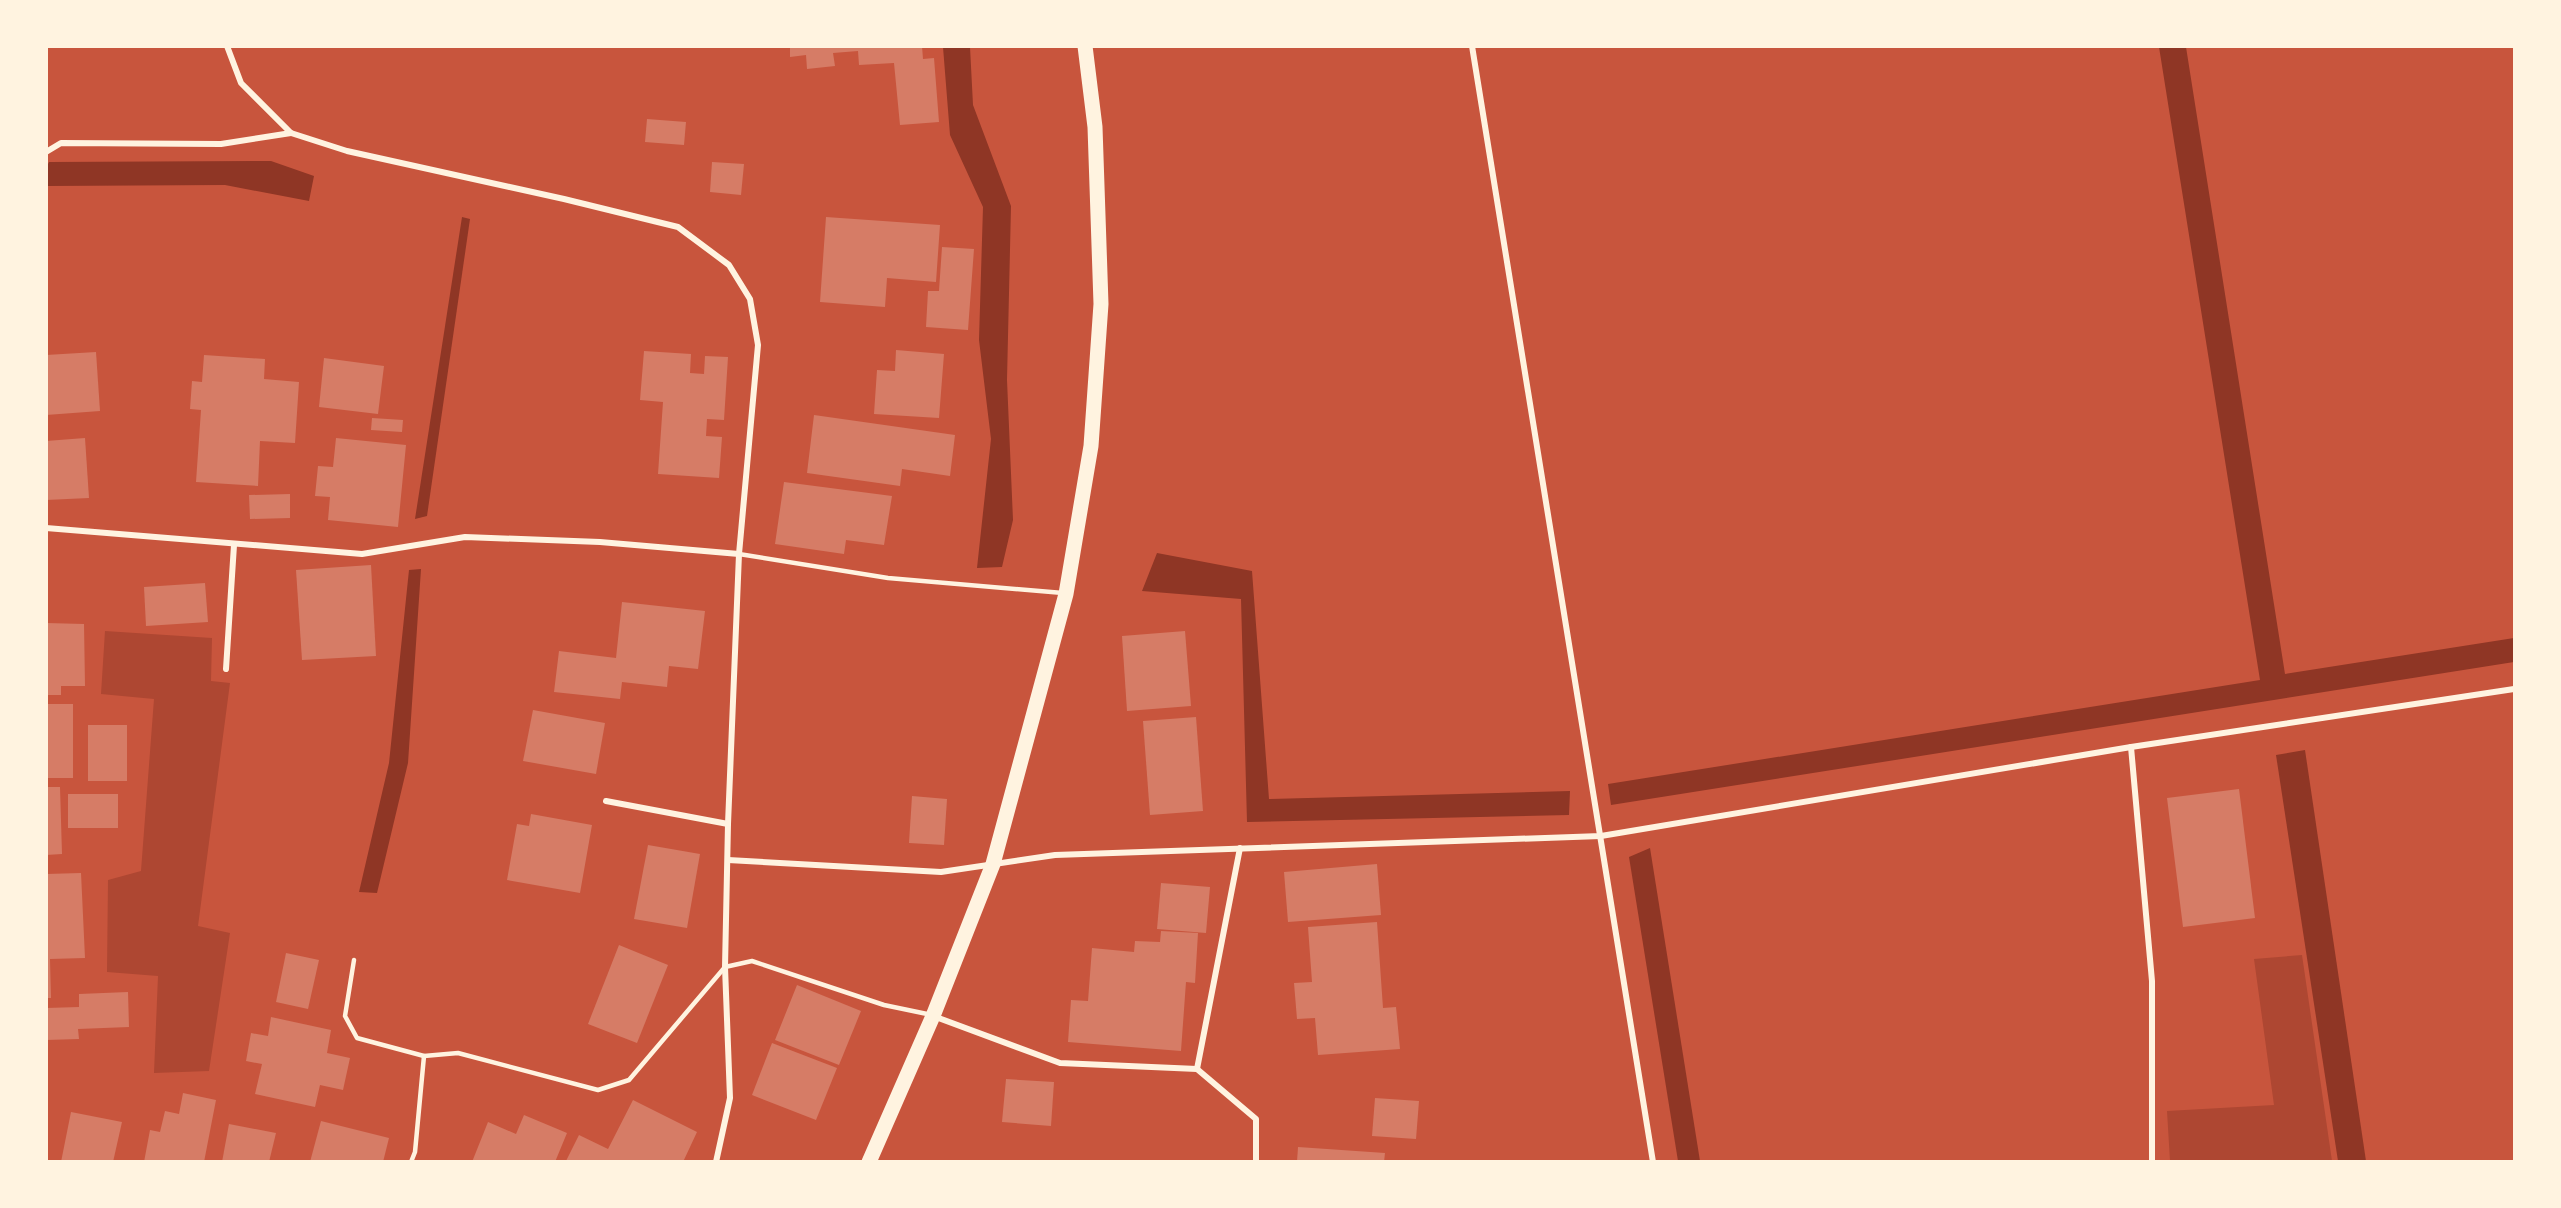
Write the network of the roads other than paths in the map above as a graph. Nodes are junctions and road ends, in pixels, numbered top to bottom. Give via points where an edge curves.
1 (227, 46) edge
2 (1085, 46) edge
3 (1472, 46) edge
4 (291, 133) junction
5 (46, 152) edge
6 (46, 528) edge
7 (234, 545) junction
8 (739, 554) junction
9 (1066, 594) junction
10 (226, 669) dead end
11 (2514, 689) edge
12 (2131, 747) junction
13 (606, 801) dead end
14 (728, 824) junction
15 (1601, 836) junction
16 (1240, 848) junction
17 (728, 860) junction
18 (993, 864) junction
19 (354, 960) dead end
20 (725, 967) junction
21 (933, 1016) junction
22 (424, 1056) junction
23 (1197, 1069) junction
24 (411, 1161) edge
25 (716, 1161) edge
26 (869, 1161) edge
27 (1256, 1161) edge
28 (1653, 1161) edge
29 (2152, 1161) edge

1 - 4 street via 241,83
2 - 9 main road via 1095,127 1101,304 1091,446
3 - 15 street
4 - 5 street via 221,144 61,143
4 - 8 street via 347,152 678,228 729,265 750,299 758,345
6 - 7 street
7 - 8 street via 362,554 465,537 600,542
7 - 10 street
8 - 9 lane via 888,578
8 - 14 street
9 - 18 main road
11 - 12 street
12 - 15 street
12 - 29 street via 2152,981
13 - 14 street
14 - 17 street
15 - 16 street
15 - 28 street
16 - 18 street via 1055,855
16 - 23 street
17 - 18 street via 941,872
17 - 20 street
18 - 21 main road
19 - 22 lane via 345,1016 357,1038
20 - 21 lane via 752,961 884,1005
20 - 22 lane via 629,1080 598,1090 458,1053
20 - 25 street via 730,1098
21 - 23 street via 1060,1063
21 - 26 main road
22 - 24 lane
23 - 27 street via 1256,1119

